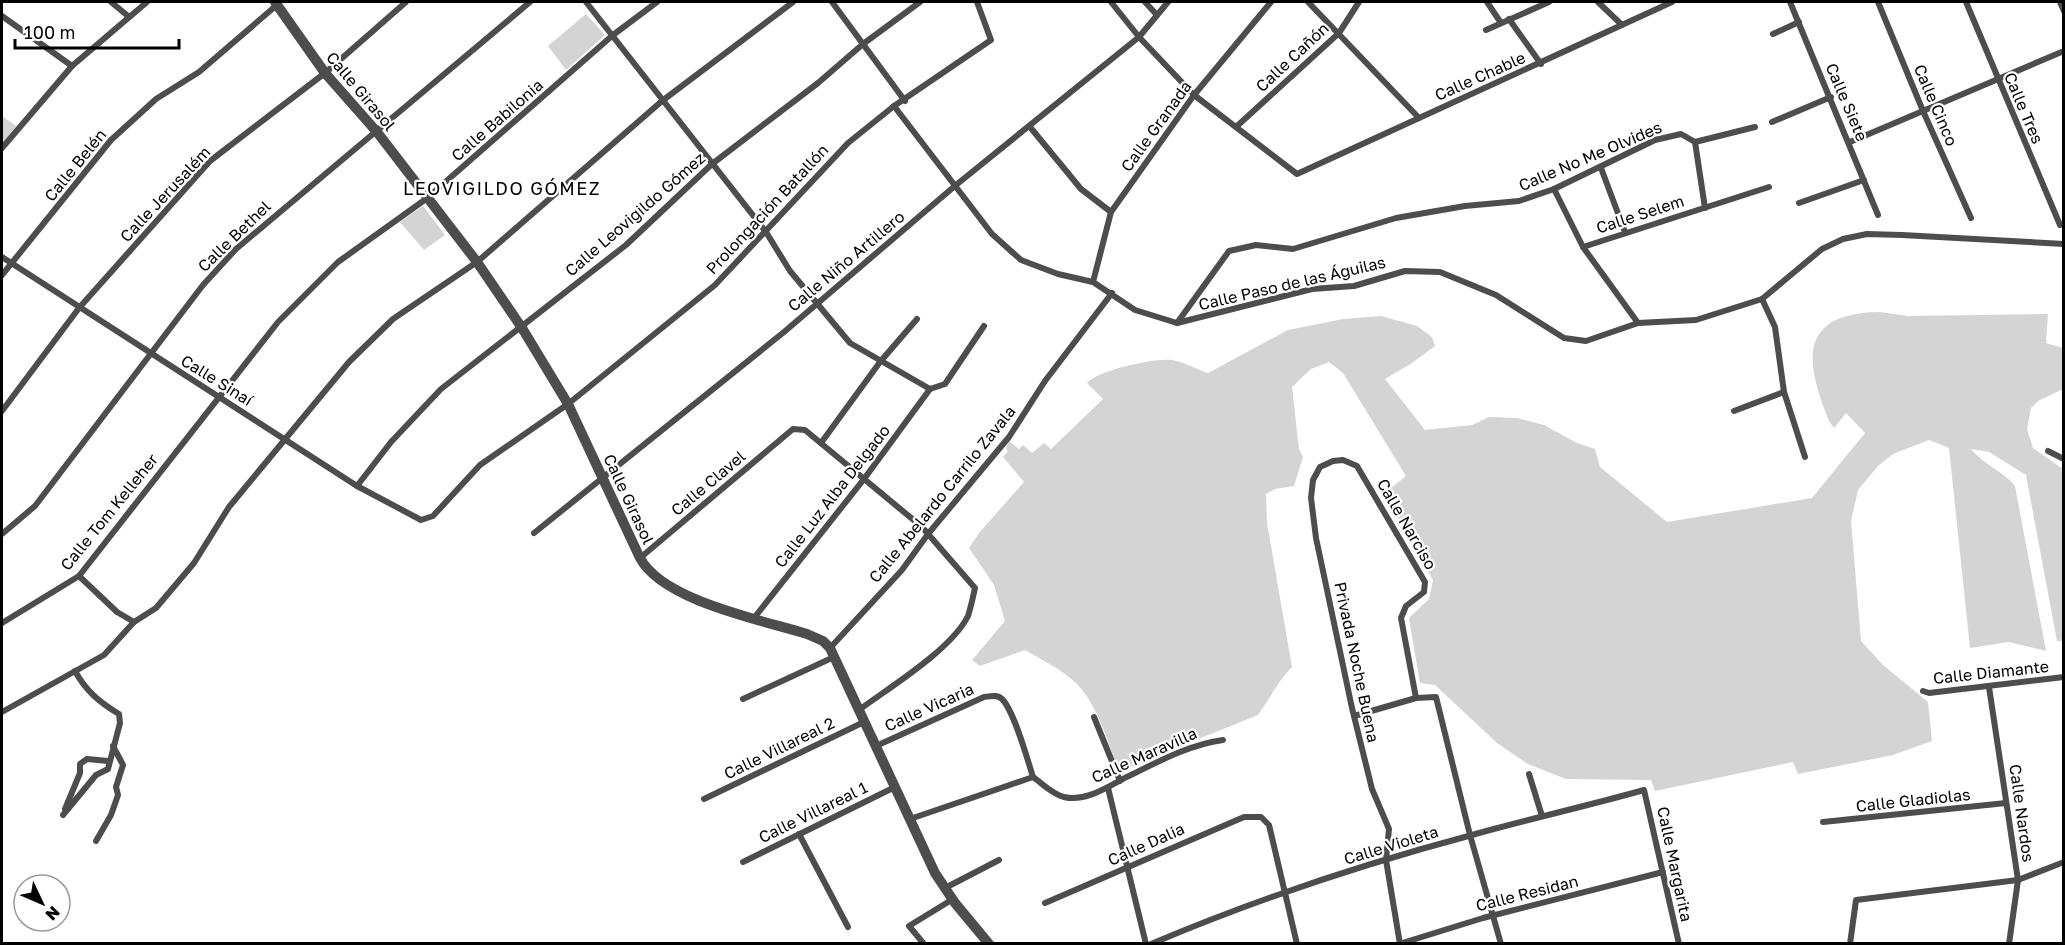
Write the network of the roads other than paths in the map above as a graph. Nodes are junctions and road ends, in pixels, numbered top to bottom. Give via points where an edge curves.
1 (111, 2) edge
2 (147, 2) edge
3 (406, 2) edge
4 (530, 2) edge
5 (586, 2) edge
6 (657, 2) edge
7 (793, 2) edge
8 (832, 2) edge
9 (920, 2) edge
10 (977, 2) edge
11 (1112, 2) edge
12 (1145, 2) edge
13 (1168, 2) edge
14 (1271, 2) edge
15 (1308, 2) edge
16 (1359, 2) edge
17 (1487, 2) edge
18 (1549, 2) edge
19 (1598, 2) edge
20 (1672, 2) edge
21 (1790, 2) edge
22 (1878, 2) edge
23 (1966, 2) edge
24 (2060, 2) edge
25 (278, 3) edge
26 (2064, 11) edge
27 (1157, 15) junction
28 (2, 16) edge
29 (129, 16) junction
30 (1509, 19) junction
31 (1799, 22) junction
32 (1501, 23) junction
33 (1622, 25) junction
34 (1486, 30) dead end
35 (1339, 33) junction
36 (1773, 34) dead end
37 (613, 35) junction
38 (1139, 37) junction
39 (862, 44) junction
40 (2064, 51) edge
41 (1541, 64) junction
42 (72, 66) junction
43 (325, 73) junction
44 (1997, 80) junction
45 (1194, 95) junction
46 (1831, 97) junction
47 (662, 101) junction
48 (905, 101) junction
49 (894, 106) junction
50 (1923, 111) junction
51 (1419, 117) junction
52 (1772, 122) dead end
53 (1030, 127) junction
54 (1236, 127) junction
55 (1755, 127) dead end
56 (377, 132) junction
57 (1695, 142) junction
58 (1850, 142) junction
59 (2, 148) edge
60 (712, 164) junction
61 (1600, 168) junction
62 (1864, 180) junction
63 (956, 185) junction
64 (1769, 187) dead end
65 (1554, 189) junction
66 (426, 199) junction
67 (1798, 203) dead end
68 (1704, 208) junction
69 (1111, 212) junction
70 (1878, 214) dead end
71 (1971, 218) dead end
72 (2060, 225) dead end
73 (766, 232) junction
74 (1624, 232) junction
75 (2064, 244) edge
76 (1583, 247) junction
77 (2, 257) edge
78 (477, 262) junction
79 (10, 263) junction
80 (2, 275) edge
81 (1094, 282) junction
82 (1112, 293) junction
83 (1762, 299) junction
84 (816, 304) junction
85 (79, 308) junction
86 (917, 319) dead end
87 (1177, 323) junction
88 (1638, 323) junction
89 (984, 326) dead end
90 (522, 328) junction
91 (152, 354) junction
92 (880, 362) junction
93 (930, 389) junction
94 (1784, 392) junction
95 (219, 397) junction
96 (568, 404) junction
97 (2, 411) edge
98 (1734, 411) dead end
99 (285, 439) junction
100 (821, 443) junction
101 (2048, 451) dead end
102 (1805, 457) dead end
103 (2064, 459) edge
104 (1320, 467) joint
105 (603, 478) junction
106 (864, 479) junction
107 (357, 486) junction
108 (421, 520) joint
109 (2, 534) edge
110 (534, 534) dead end
111 (928, 534) junction
112 (640, 558) junction
113 (79, 576) junction
114 (754, 618) junction
115 (134, 622) junction
116 (2, 623) edge
117 (832, 652) junction
118 (75, 671) junction
119 (2064, 677) edge
120 (1989, 687) junction
121 (1923, 691) dead end
122 (1416, 698) junction
123 (744, 699) dead end
124 (859, 710) junction
125 (2, 712) edge
126 (1354, 716) junction
127 (1094, 717) dead end
128 (864, 722) junction
129 (1223, 740) dead end
130 (113, 746) junction
131 (876, 746) junction
132 (108, 761) junction
133 (1529, 774) dead end
134 (1033, 777) junction
135 (1120, 781) junction
136 (895, 787) junction
137 (1108, 788) junction
138 (1644, 790) joint
139 (704, 799) dead end
140 (2006, 803) junction
141 (1542, 816) junction
142 (910, 819) junction
143 (1823, 822) dead end
144 (799, 834) junction
145 (1470, 835) junction
146 (96, 841) dead end
147 (999, 860) dead end
148 (1386, 860) junction
149 (743, 862) dead end
150 (2064, 862) edge
151 (1127, 867) junction
152 (1663, 872) junction
153 (2018, 880) junction
154 (945, 888) junction
155 (1284, 893) junction
156 (952, 899) junction
157 (1045, 903) dead end
158 (1494, 915) junction
159 (848, 927) dead end
160 (1400, 943) edge
161 (924, 944) edge
162 (989, 944) edge
163 (1146, 944) edge
164 (1151, 944) edge
165 (1297, 944) edge
166 (1501, 944) edge
167 (1679, 944) edge
168 (1850, 944) edge
169 (2008, 944) edge

1 - 29 street
2 - 29 street
3 - 43 street, Calle Jerusalém
4 - 56 street, Calle Bethel
5 - 37 street
6 - 37 street, Calle Babilonia
7 - 47 street
8 - 39 street
9 - 39 street, Calle Leovigildo Gómez
10 - 48 street, Prolongación Batallón via 991,40
11 - 38 street
12 - 27 street
13 - 27 street, Calle Niño Artillero
14 - 45 street, Calle Granada
15 - 35 street
16 - 35 street, Calle Cañón
17 - 32 street
18 - 30 street
19 - 33 street
20 - 33 street, Calle Chable
21 - 31 street, Calle Siete
22 - 50 street, Calle Cinco
23 - 44 street, Calle Tres
24 - 26 street
25 - 43 street, Calle Girasol
25 - 79 street, Calle Belén via 199,72 156,99 111,140
27 - 38 street, Calle Niño Artillero
28 - 42 street
29 - 42 street
30 - 32 street
30 - 41 street
31 - 36 street
31 - 46 street, Calle Siete
32 - 34 street
33 - 41 street, Calle Chable
35 - 51 street
35 - 54 street, Calle Cañón
37 - 47 street
37 - 66 street, Calle Babilonia
38 - 45 street
38 - 53 street, Calle Niño Artillero
39 - 48 street
39 - 60 street, Calle Leovigildo Gómez
40 - 44 street
41 - 51 street, Calle Chable
42 - 59 street
43 - 56 street, Calle Girasol
43 - 85 street, Calle Jerusalém via 210,161
44 - 50 street
44 - 72 street, Calle Tres
45 - 54 street
45 - 69 street, Calle Granada
46 - 52 street
46 - 58 street, Calle Siete
47 - 60 street
47 - 78 street
48 - 49 street, Prolongación Batallón
49 - 63 street via 940,170
49 - 73 street, Prolongación Batallón via 848,143
50 - 58 street
50 - 71 street, Calle Cinco
51 - 54 street, Calle Chable via 1297,174
53 - 63 street, Calle Niño Artillero
53 - 69 street via 1081,189
55 - 57 street
56 - 66 street, Calle Girasol
56 - 91 street, Calle Bethel via 236,249 202,285
57 - 61 street, Calle No Me Olvides via 1681,134 1655,140
57 - 68 street
58 - 62 street, Calle Siete
60 - 73 street
60 - 90 street, Calle Leovigildo Gómez via 626,245
61 - 65 street, Calle No Me Olvides
61 - 74 street
62 - 67 street
62 - 70 street, Calle Siete
63 - 81 street via 992,234 1021,260
63 - 84 street, Calle Niño Artillero
64 - 68 street, Calle Selem
65 - 76 street
65 - 87 street, Calle No Me Olvides via 1519,201 1396,218 1293,249 1256,245 1228,251
66 - 78 street, Calle Girasol
66 - 95 street, Calle Babilonia via 338,262 310,288
68 - 74 street, Calle Selem
69 - 81 street, Calle Granada
73 - 84 street
73 - 96 street, Prolongación Batallón via 715,285
74 - 76 street, Calle Selem
75 - 83 street, Calle Paso de las Águilas via 1867,234 1822,249
76 - 88 street
77 - 79 street, Calle Sinaí
78 - 90 street, Calle Girasol
78 - 99 street via 393,319 349,362
79 - 80 street, Calle Belén
79 - 85 street, Calle Sinaí
81 - 82 street
82 - 87 street via 1136,310
82 - 111 street, Calle Abelardo Carrilo Zavala via 1009,437
83 - 88 street, Calle Paso de las Águilas via 1696,320
83 - 94 street via 1775,327
84 - 92 street via 850,343
84 - 105 street, Calle Niño Artillero
85 - 91 street, Calle Sinaí
85 - 97 street, Calle Jerusalém
86 - 92 street
87 - 88 street, Calle Paso de las Águilas via 1312,290 1354,286 1405,271 1440,272 1466,281 1564,338 1586,341
89 - 93 street, Calle Luz Alba Delgado via 945,384
90 - 96 street, Calle Girasol
90 - 107 street, Calle Leovigildo Gómez via 441,389 390,442
91 - 95 street, Calle Sinaí
91 - 109 street, Calle Bethel via 35,506
92 - 93 street
92 - 100 street
93 - 106 street, Calle Luz Alba Delgado
94 - 98 street
94 - 102 street
95 - 99 street, Calle Sinaí
95 - 113 street, Calle Tom Kelleher
96 - 105 street, Calle Girasol
96 - 108 street, Prolongación Batallón via 480,465 433,516
99 - 107 street, Calle Sinaí
99 - 115 street via 229,507 194,563 156,608
100 - 106 street
100 - 112 street, Calle Clavel via 805,430 794,429
101 - 103 street
104 - 122 street, Calle Narciso via 1343,460 1357,466 1425,582 1424,592 1406,606 1401,618
104 - 126 street, Privada Noche Buena via 1313,480 1311,498 1315,528
105 - 110 street, Calle Niño Artillero
105 - 112 street, Calle Girasol
106 - 111 street
106 - 114 street, Calle Luz Alba Delgado
107 - 108 street, Calle Sinaí
111 - 117 street, Calle Abelardo Carrilo Zavala
111 - 124 street via 975,588 968,615 956,634
112 - 114 street, Calle Girasol via 654,577 705,604
113 - 115 street via 117,612
113 - 116 street, Calle Tom Kelleher
114 - 117 street, Calle Girasol via 807,634 823,641
115 - 118 street via 104,655
117 - 123 street
117 - 124 street
118 - 125 street
118 - 130 street via 97,701 119,714
119 - 120 street, Calle Diamante
120 - 121 street, Calle Diamante
120 - 140 street, Calle Nardos
122 - 126 street
122 - 145 street via 1436,697
124 - 128 street
126 - 148 street, Privada Noche Buena via 1372,789 1389,829
127 - 135 street
128 - 131 street
128 - 139 street, Calle Villareal 2
129 - 135 street, Calle Maravilla via 1201,742
130 - 132 street
130 - 146 street via 123,765 116,787 118,795
131 - 134 street, Calle Vicaria via 994,696 1002,699 1018,731
131 - 136 street
132 - 132 street via 108,769 96,775 63,815 80,764 87,759
133 - 141 street
134 - 137 street, Calle Maravilla via 1066,798
134 - 142 street
135 - 137 street, Calle Maravilla
136 - 142 street
136 - 144 street, Calle Villareal 1
137 - 151 street
138 - 141 street, Calle Violeta
138 - 152 street, Calle Margarita
140 - 143 street, Calle Gladiolas
140 - 153 street, Calle Nardos
141 - 145 street, Calle Violeta
142 - 154 street
144 - 149 street, Calle Villareal 1
144 - 159 street
145 - 148 street, Calle Violeta
145 - 158 street
147 - 154 street
148 - 155 street, Calle Violeta
148 - 160 street, Privada Noche Buena
150 - 153 street
151 - 155 street, Calle Dalia via 1244,817 1260,817 1269,825
151 - 157 street, Calle Dalia
151 - 163 street
152 - 158 street, Calle Residan
152 - 167 street, Calle Margarita
153 - 168 street via 1856,900
153 - 169 street, Calle Nardos
154 - 156 street
155 - 164 street, Calle Violeta
155 - 165 street
156 - 161 street via 909,926
156 - 162 street
158 - 160 street, Calle Residan
158 - 166 street

